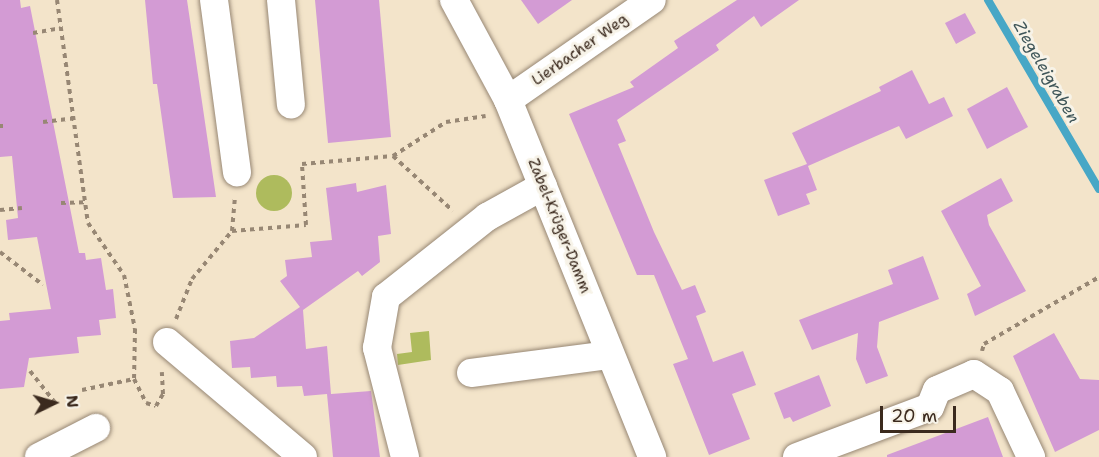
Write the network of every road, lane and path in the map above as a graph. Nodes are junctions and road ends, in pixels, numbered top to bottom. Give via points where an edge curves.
1 (57, 0) edge
2 (214, 0) edge
3 (281, 0) edge
4 (454, 0) edge
5 (652, 0) edge
6 (61, 28) junction
7 (33, 33) dead end
8 (291, 105) dead end
9 (511, 106) junction
10 (74, 118) junction
11 (43, 122) dead end
12 (393, 156) junction
13 (237, 172) joint
14 (543, 186) junction
15 (85, 202) junction
16 (61, 203) dead end
17 (22, 208) dead end
18 (0, 210) edge
19 (472, 229) junction
20 (232, 231) junction
21 (0, 252) edge
22 (1099, 277) edge
23 (43, 285) dead end
24 (167, 342) junction
25 (610, 355) junction
26 (30, 371) dead end
27 (471, 373) dead end
28 (974, 374) junction
29 (134, 379) junction
30 (82, 390) dead end
31 (57, 405) dead end
32 (96, 428) dead end
33 (39, 457) edge
34 (303, 457) edge
35 (405, 457) edge
36 (652, 457) edge
37 (797, 457) edge
38 (1031, 457) edge

1 - 6 path
2 - 13 street
3 - 8 street
4 - 9 street, Zabel-Krüger-Damm
5 - 9 street, Lierbacher Weg
6 - 7 path
6 - 10 path
9 - 12 path via 446,122
9 - 14 street, Zabel-Krüger-Damm
10 - 11 path
10 - 15 path
12 - 19 path
12 - 20 path via 302,164 306,225
13 - 20 path
14 - 19 street
14 - 25 street, Zabel-Krüger-Damm
15 - 16 path
15 - 29 path via 88,223 124,276 135,329
17 - 18 path
19 - 35 street via 386,297 377,348
20 - 24 path via 192,279
21 - 23 path
22 - 28 path via 984,344
24 - 29 path via 161,356 163,394 156,406 146,403
24 - 34 street
25 - 27 street
25 - 36 street, Zabel-Krüger-Damm
26 - 31 path
28 - 37 street via 937,390 930,407
28 - 38 street via 1000,391
29 - 30 path
32 - 33 street

